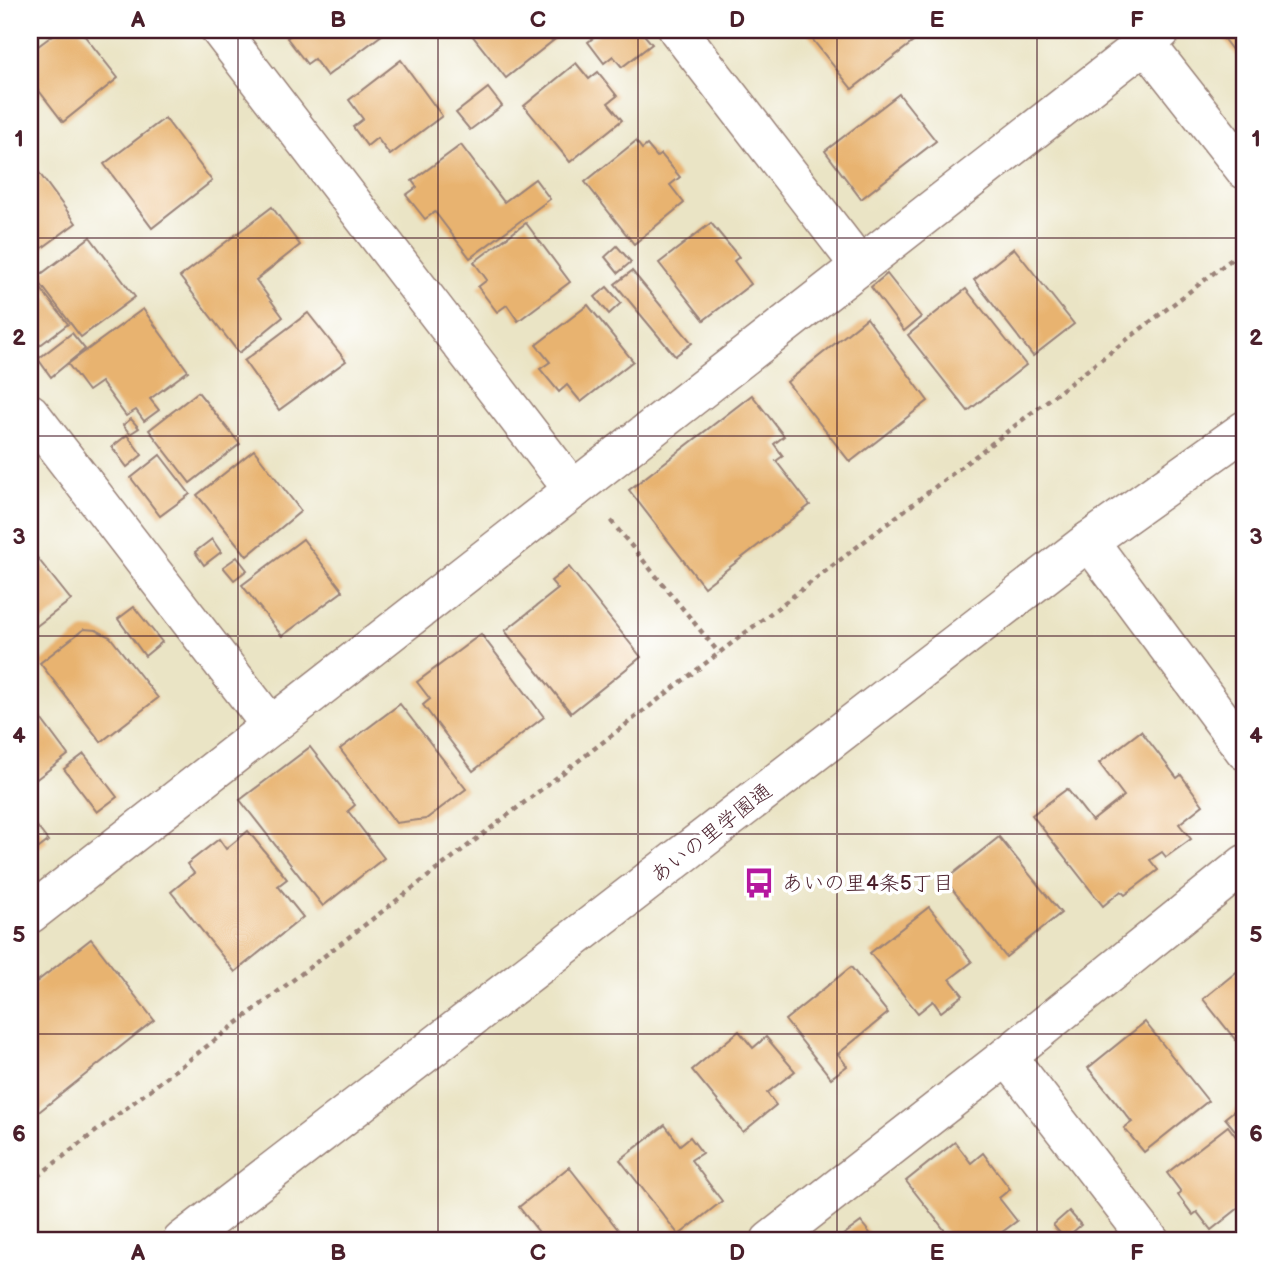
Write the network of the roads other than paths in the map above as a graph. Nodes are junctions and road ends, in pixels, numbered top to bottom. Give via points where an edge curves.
1 (219, 30) edge
2 (678, 30) edge
3 (1148, 34) edge
4 (1245, 170) edge
5 (859, 266) junction
6 (30, 412) edge
7 (1245, 430) edge
8 (573, 490) junction
9 (1089, 541) junction
10 (271, 726) junction
11 (1245, 751) edge
12 (1245, 864) edge
13 (30, 914) edge
14 (1007, 1056) junction
15 (182, 1241) edge
16 (770, 1241) edge
17 (1150, 1241) edge

1 - 8 street
2 - 5 street
3 - 4 street
3 - 5 street
5 - 8 street
6 - 10 street
7 - 9 street, あいの里学園通
8 - 10 street
9 - 11 street
9 - 15 street, あいの里学園通
10 - 13 street
12 - 14 street
14 - 16 street
14 - 17 street

